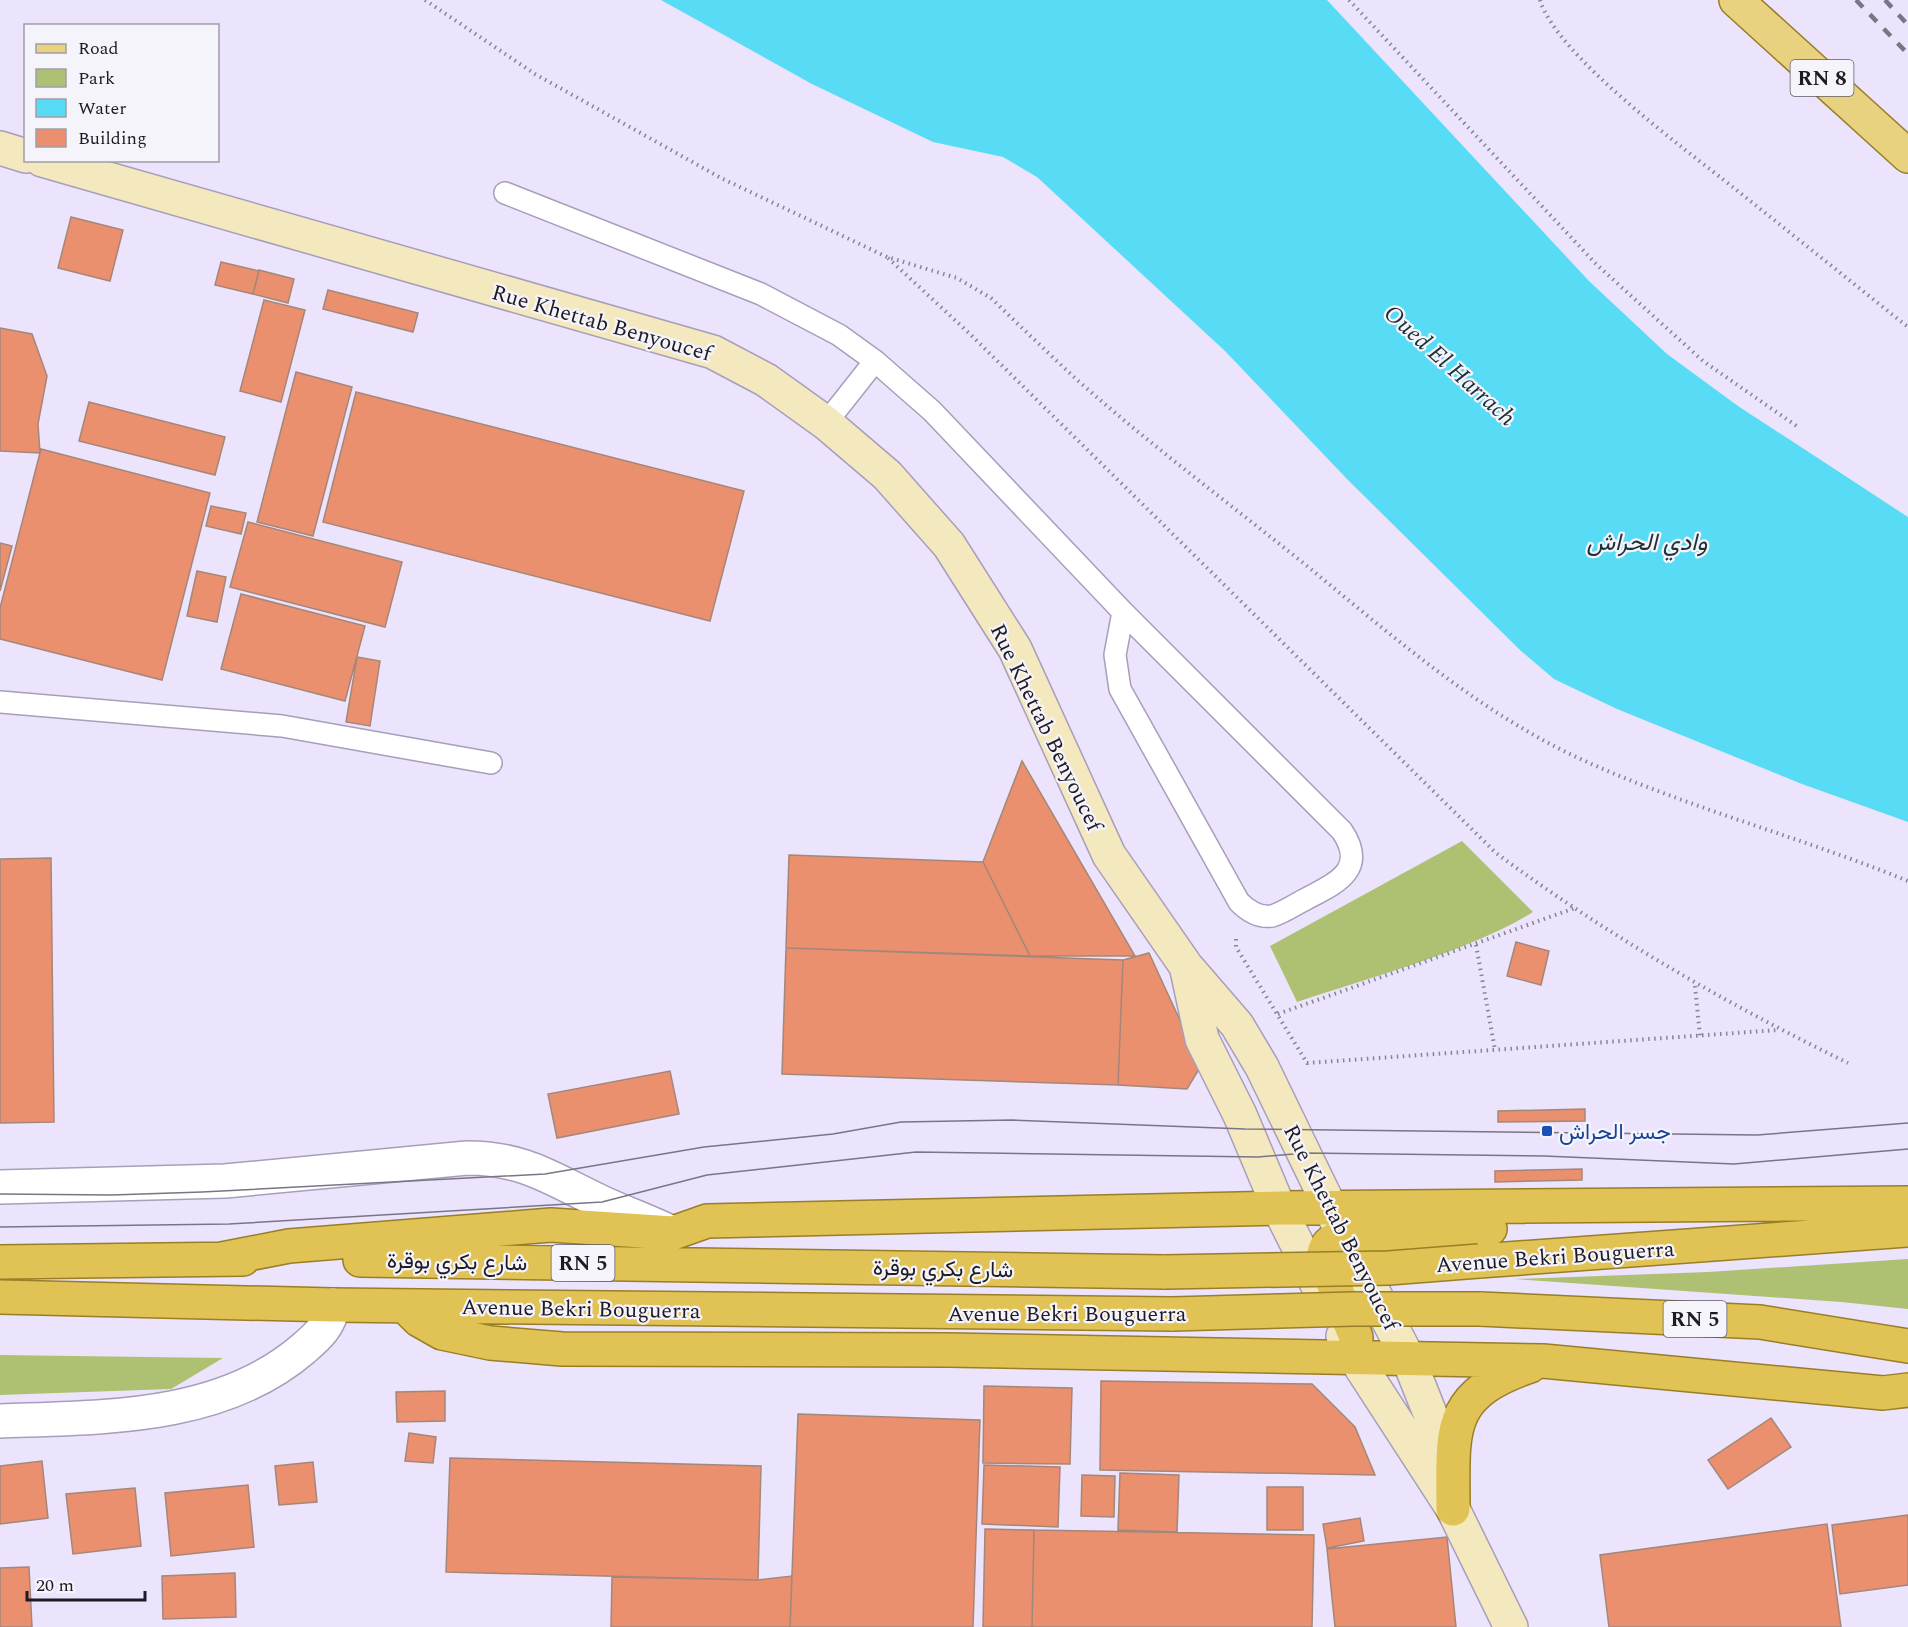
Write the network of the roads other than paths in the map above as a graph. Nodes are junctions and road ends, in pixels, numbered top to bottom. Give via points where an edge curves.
1 (1736, 0) edge
2 (0, 148) edge
3 (24, 155) edge
4 (1908, 156) edge
5 (49, 162) edge
6 (505, 194) dead end
7 (875, 361) junction
8 (826, 423) junction
9 (1123, 612) junction
10 (0, 702) edge
11 (491, 764) dead end
12 (1186, 966) junction
13 (0, 1187) edge
14 (1908, 1203) edge
15 (1280, 1208) junction
16 (1337, 1222) junction
17 (1908, 1230) edge
18 (673, 1233) junction
19 (222, 1258) junction
20 (0, 1262) edge
21 (1165, 1272) joint
22 (0, 1298) edge
23 (333, 1305) junction
24 (405, 1306) junction
25 (1908, 1346) edge
26 (1354, 1358) junction
27 (1408, 1358) junction
28 (1543, 1361) junction
29 (1908, 1390) edge
30 (0, 1421) edge
31 (1453, 1509) junction
32 (1511, 1627) edge

1 - 4 main road, RN 8
2 - 3 main road
5 - 8 main road, Rue Khettab Benyoucef via 713,352 766,380
6 - 7 lane via 761,294 839,336
7 - 8 lane
7 - 9 lane via 932,411
8 - 12 main road, Rue Khettab Benyoucef via 887,475 949,545 1015,649 1109,855
9 - 9 lane via 1342,831 1349,841 1351,863 1342,880 1273,916 1259,915 1239,902 1120,689 1115,655
10 - 11 lane via 282,726
12 - 15 main road, Rue Khettab Benyoucef via 1202,1039
12 - 16 main road, Rue Khettab Benyoucef via 1237,1025 1262,1067
13 - 18 street via 225,1181 496,1158 545,1174
14 - 16 highway via 1683,1204
15 - 16 highway
15 - 18 highway via 707,1221
15 - 26 main road, Rue Khettab Benyoucef
16 - 26 highway via 1323,1259 1356,1337
16 - 27 main road, Rue Khettab Benyoucef
17 - 21 highway, Avenue Bekri Bouguerra / RN 5, bridge via 1389,1268
18 - 19 highway via 528,1227 289,1246
19 - 20 highway, شارع بكري بوقرة / RN 5
19 - 21 highway, شارع بكري بوقرة / RN 5
22 - 23 highway, Avenue Bekri Bouguerra / RN 5
23 - 24 highway, Avenue Bekri Bouguerra / RN 5
23 - 30 street via 332,1317 317,1337 288,1361 260,1378 200,1403 75,1418
24 - 25 highway, Avenue Bekri Bouguerra / RN 5, bridge via 1173,1314 1480,1309 1760,1322
24 - 26 highway via 419,1320 442,1333 490,1343 562,1349 948,1350
26 - 27 highway
26 - 31 main road, Rue Khettab Benyoucef
27 - 28 highway
27 - 31 main road, Rue Khettab Benyoucef via 1446,1460
28 - 29 highway via 1871,1392
28 - 31 highway via 1502,1375 1467,1402 1455,1432
31 - 32 main road, Rue Khettab Benyoucef

